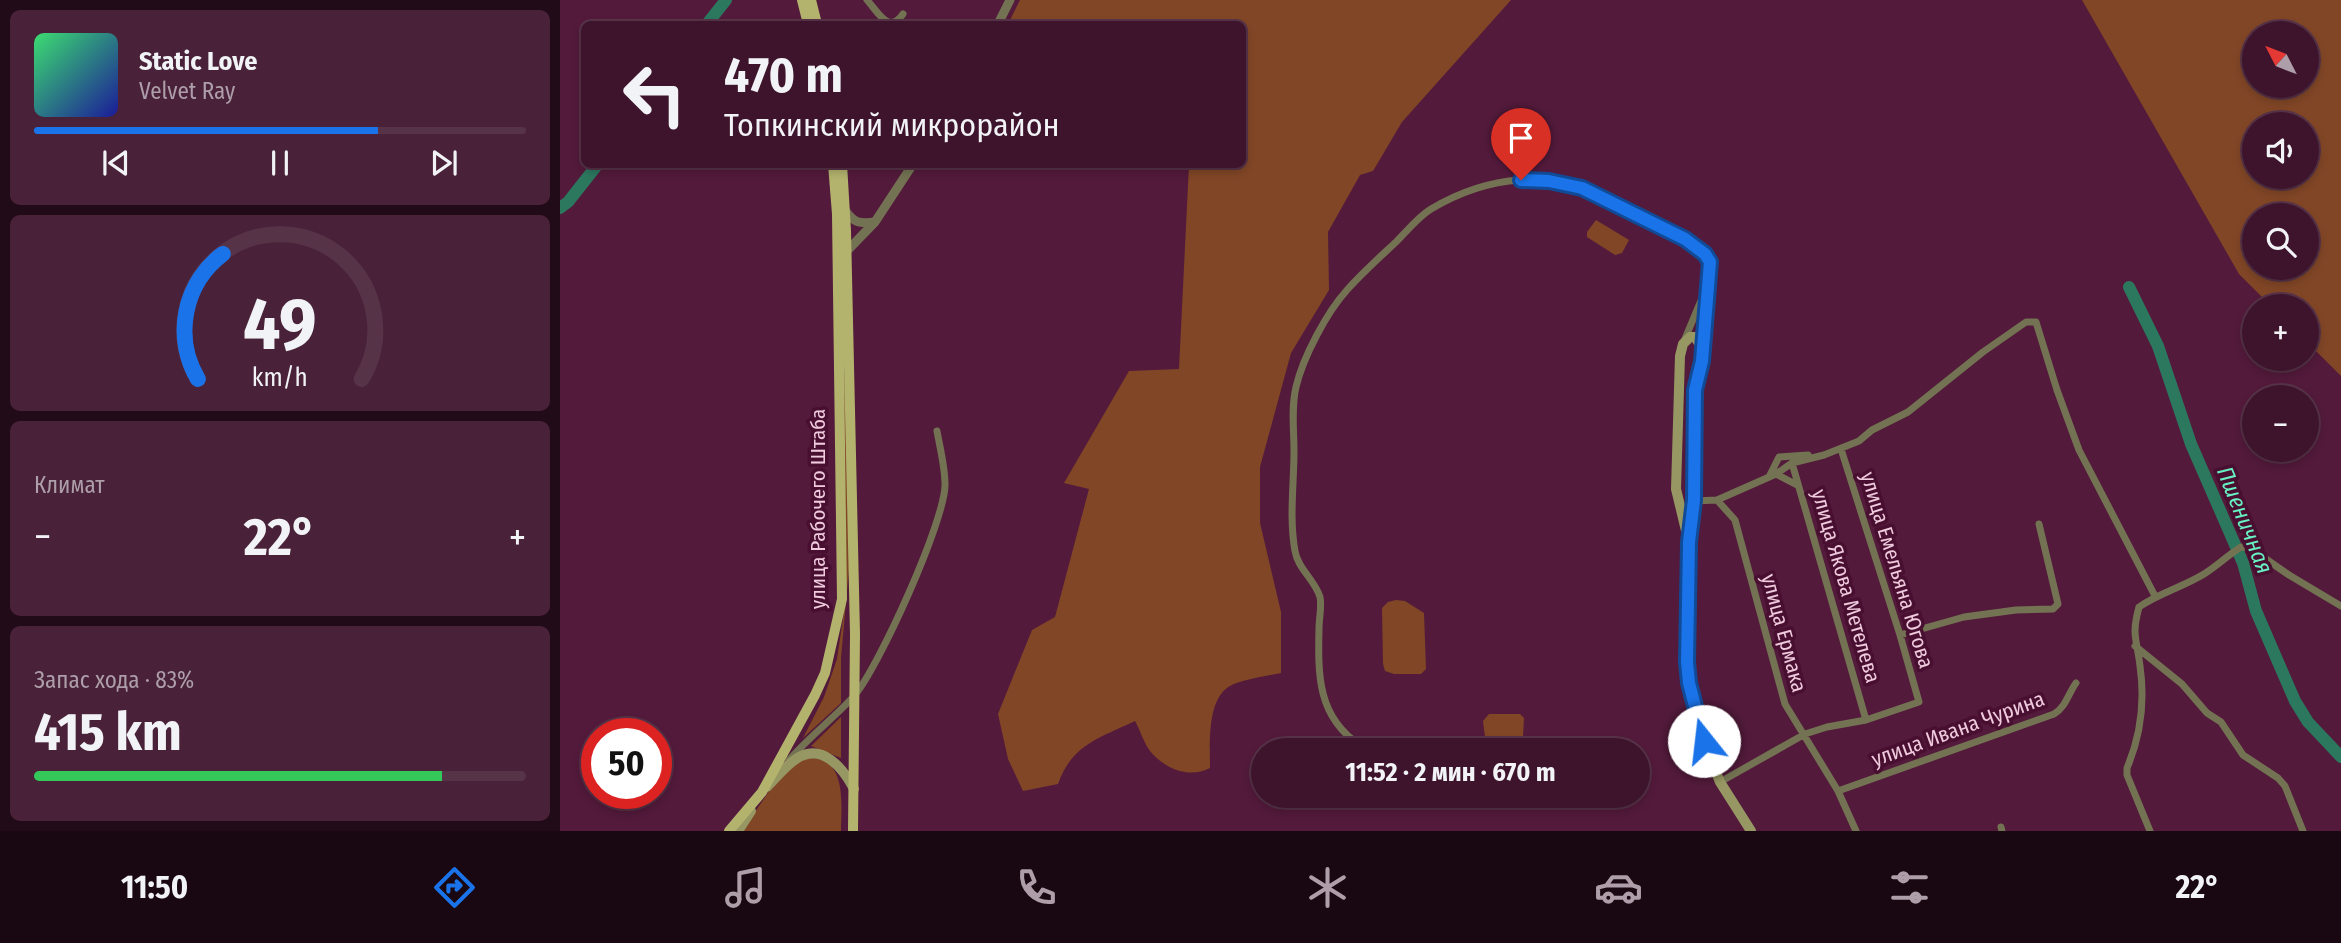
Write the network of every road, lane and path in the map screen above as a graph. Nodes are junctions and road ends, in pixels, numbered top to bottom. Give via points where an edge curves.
1 (802, 0) edge
2 (811, 0) edge
3 (867, 0) edge
4 (1010, 0) edge
5 (903, 14) dead end
6 (807, 21) edge
7 (816, 21) edge
8 (888, 21) edge
9 (898, 21) edge
10 (1000, 21) edge
11 (833, 168) edge
12 (842, 168) edge
13 (910, 168) edge
14 (845, 210) junction
15 (875, 222) junction
16 (837, 238) junction
17 (846, 251) junction
18 (836, 261) junction
19 (1708, 284) junction
20 (1683, 344) junction
21 (1703, 349) junction
22 (937, 431) dead end
23 (1841, 449) junction
24 (1824, 455) junction
25 (1791, 463) junction
26 (1772, 476) junction
27 (1798, 485) junction
28 (1694, 500) junction
29 (1717, 500) junction
30 (2039, 524) dead end
31 (1689, 542) junction
32 (2155, 596) junction
33 (2341, 606) edge
34 (1900, 635) junction
35 (2135, 646) junction
36 (2076, 683) dead end
37 (855, 695) junction
38 (1866, 720) junction
39 (1805, 734) junction
40 (1352, 738) edge
41 (1720, 782) junction
42 (854, 790) junction
43 (1838, 791) junction
44 (762, 792) junction
45 (729, 831) edge
46 (738, 831) edge
47 (853, 831) edge
48 (1751, 831) edge
49 (1856, 831) edge
50 (2150, 831) edge
51 (2303, 831) edge

1 - 6 main road
2 - 7 main road
3 - 8 street
4 - 10 street
5 - 9 street
11 - 16 main road, улица Рабочего Штаба
12 - 14 main road, улица Рабочего Штаба
13 - 15 street
14 - 15 street via 859,224
14 - 17 main road, улица Рабочего Штаба
15 - 17 street
16 - 17 street
16 - 18 main road, улица Рабочего Штаба
17 - 18 street
17 - 37 main road, улица Рабочего Штаба
18 - 44 main road, улица Рабочего Штаба via 842,599 825,673
19 - 20 street
19 - 21 street
19 - 40 street via 1710,262 1685,239 1582,188 1521,180 1480,187 1427,211 1340,299 1310,351 1296,388 1292,515 1295,554 1320,596 1321,689 1335,722
20 - 21 main road via 1695,337
20 - 31 main road via 1676,489
21 - 28 main road via 1695,390
22 - 37 street via 945,485 941,508 874,667
23 - 24 street
23 - 32 street via 1908,412 1999,340 2026,322 2036,322 2079,450
23 - 34 street, улица Емельяна Югова
24 - 25 street
24 - 26 street via 1779,457
25 - 26 street
25 - 27 street, улица Якова Метелева
26 - 27 street via 1786,477
26 - 29 street
27 - 38 street, улица Якова Метелева
28 - 29 street
28 - 31 main road
29 - 39 street, улица Ермака via 1735,520 1785,704
30 - 34 street via 2058,604 2053,609 1964,617
31 - 41 main road via 1689,683
32 - 33 street via 2206,573 2241,547 2250,548
32 - 35 street via 2139,607 2133,629
34 - 38 street, улица Емельяна Югова via 1919,702
35 - 50 street via 2143,708 2127,775
35 - 51 street via 2224,725 2243,755 2278,778
36 - 43 street, улица Ивана Чурина via 2064,707 2054,714
37 - 42 main road, улица Рабочего Штаба
37 - 44 street via 801,746
38 - 39 street
39 - 41 street
39 - 43 street, улица Ермака
41 - 48 main road
42 - 44 main road via 837,763 806,754
42 - 47 main road, улица Рабочего Штаба
43 - 49 street, улица Ермака
44 - 45 main road
44 - 46 main road, улица Рабочего Штаба

